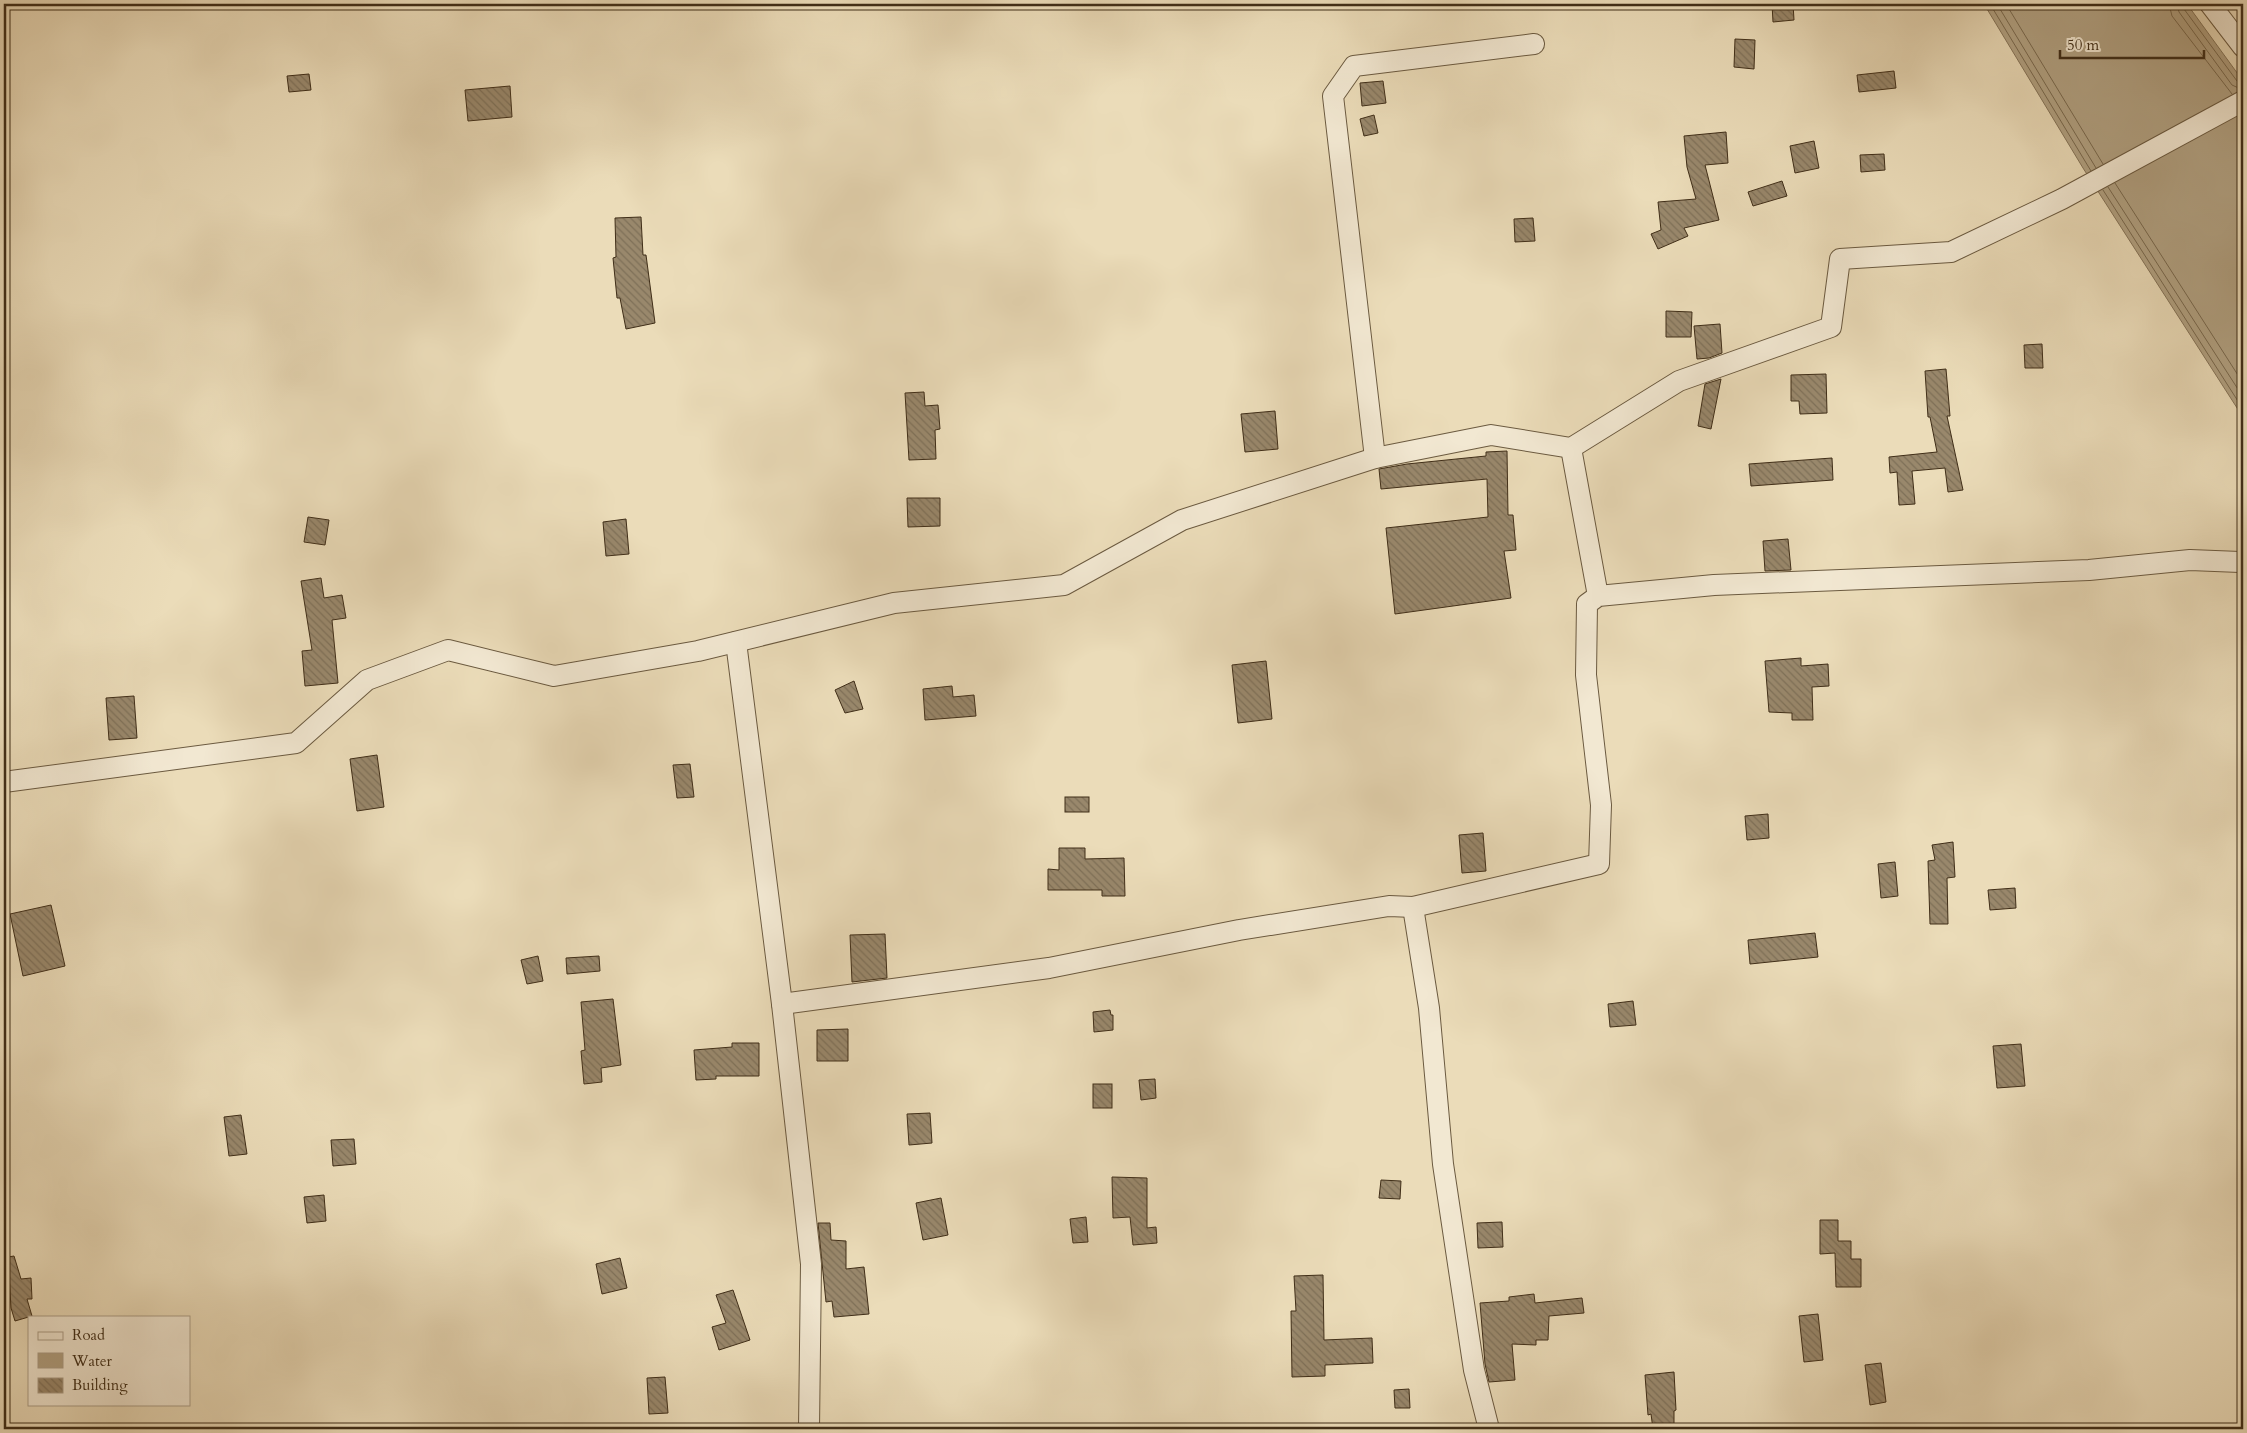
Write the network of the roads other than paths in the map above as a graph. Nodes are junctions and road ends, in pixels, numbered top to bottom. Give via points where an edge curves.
1 (2210, 4) edge
2 (1534, 44) dead end
3 (2243, 47) edge
4 (2243, 101) edge
5 (1571, 448) junction
6 (1375, 458) junction
7 (2240, 562) dead end
8 (1598, 596) junction
9 (736, 642) junction
10 (4, 782) edge
11 (1413, 907) junction
12 (782, 1004) junction
13 (808, 1429) edge
14 (1489, 1429) edge

1 - 3 street
2 - 6 street via 1354,66 1334,96
4 - 5 street via 2062,199 1951,252 1840,259 1831,327 1679,381
5 - 6 street via 1491,435
5 - 8 street
6 - 9 street via 1182,520 1064,585 894,603
7 - 8 street via 2190,560 2089,570 1714,585
8 - 11 street via 1587,604 1586,675 1601,805 1599,864
9 - 10 street via 554,676 448,650 367,680 296,744
9 - 12 street
11 - 12 street via 1389,906 1239,930 1049,968
11 - 14 street via 1429,1008 1443,1164 1474,1370
12 - 13 street via 811,1264

